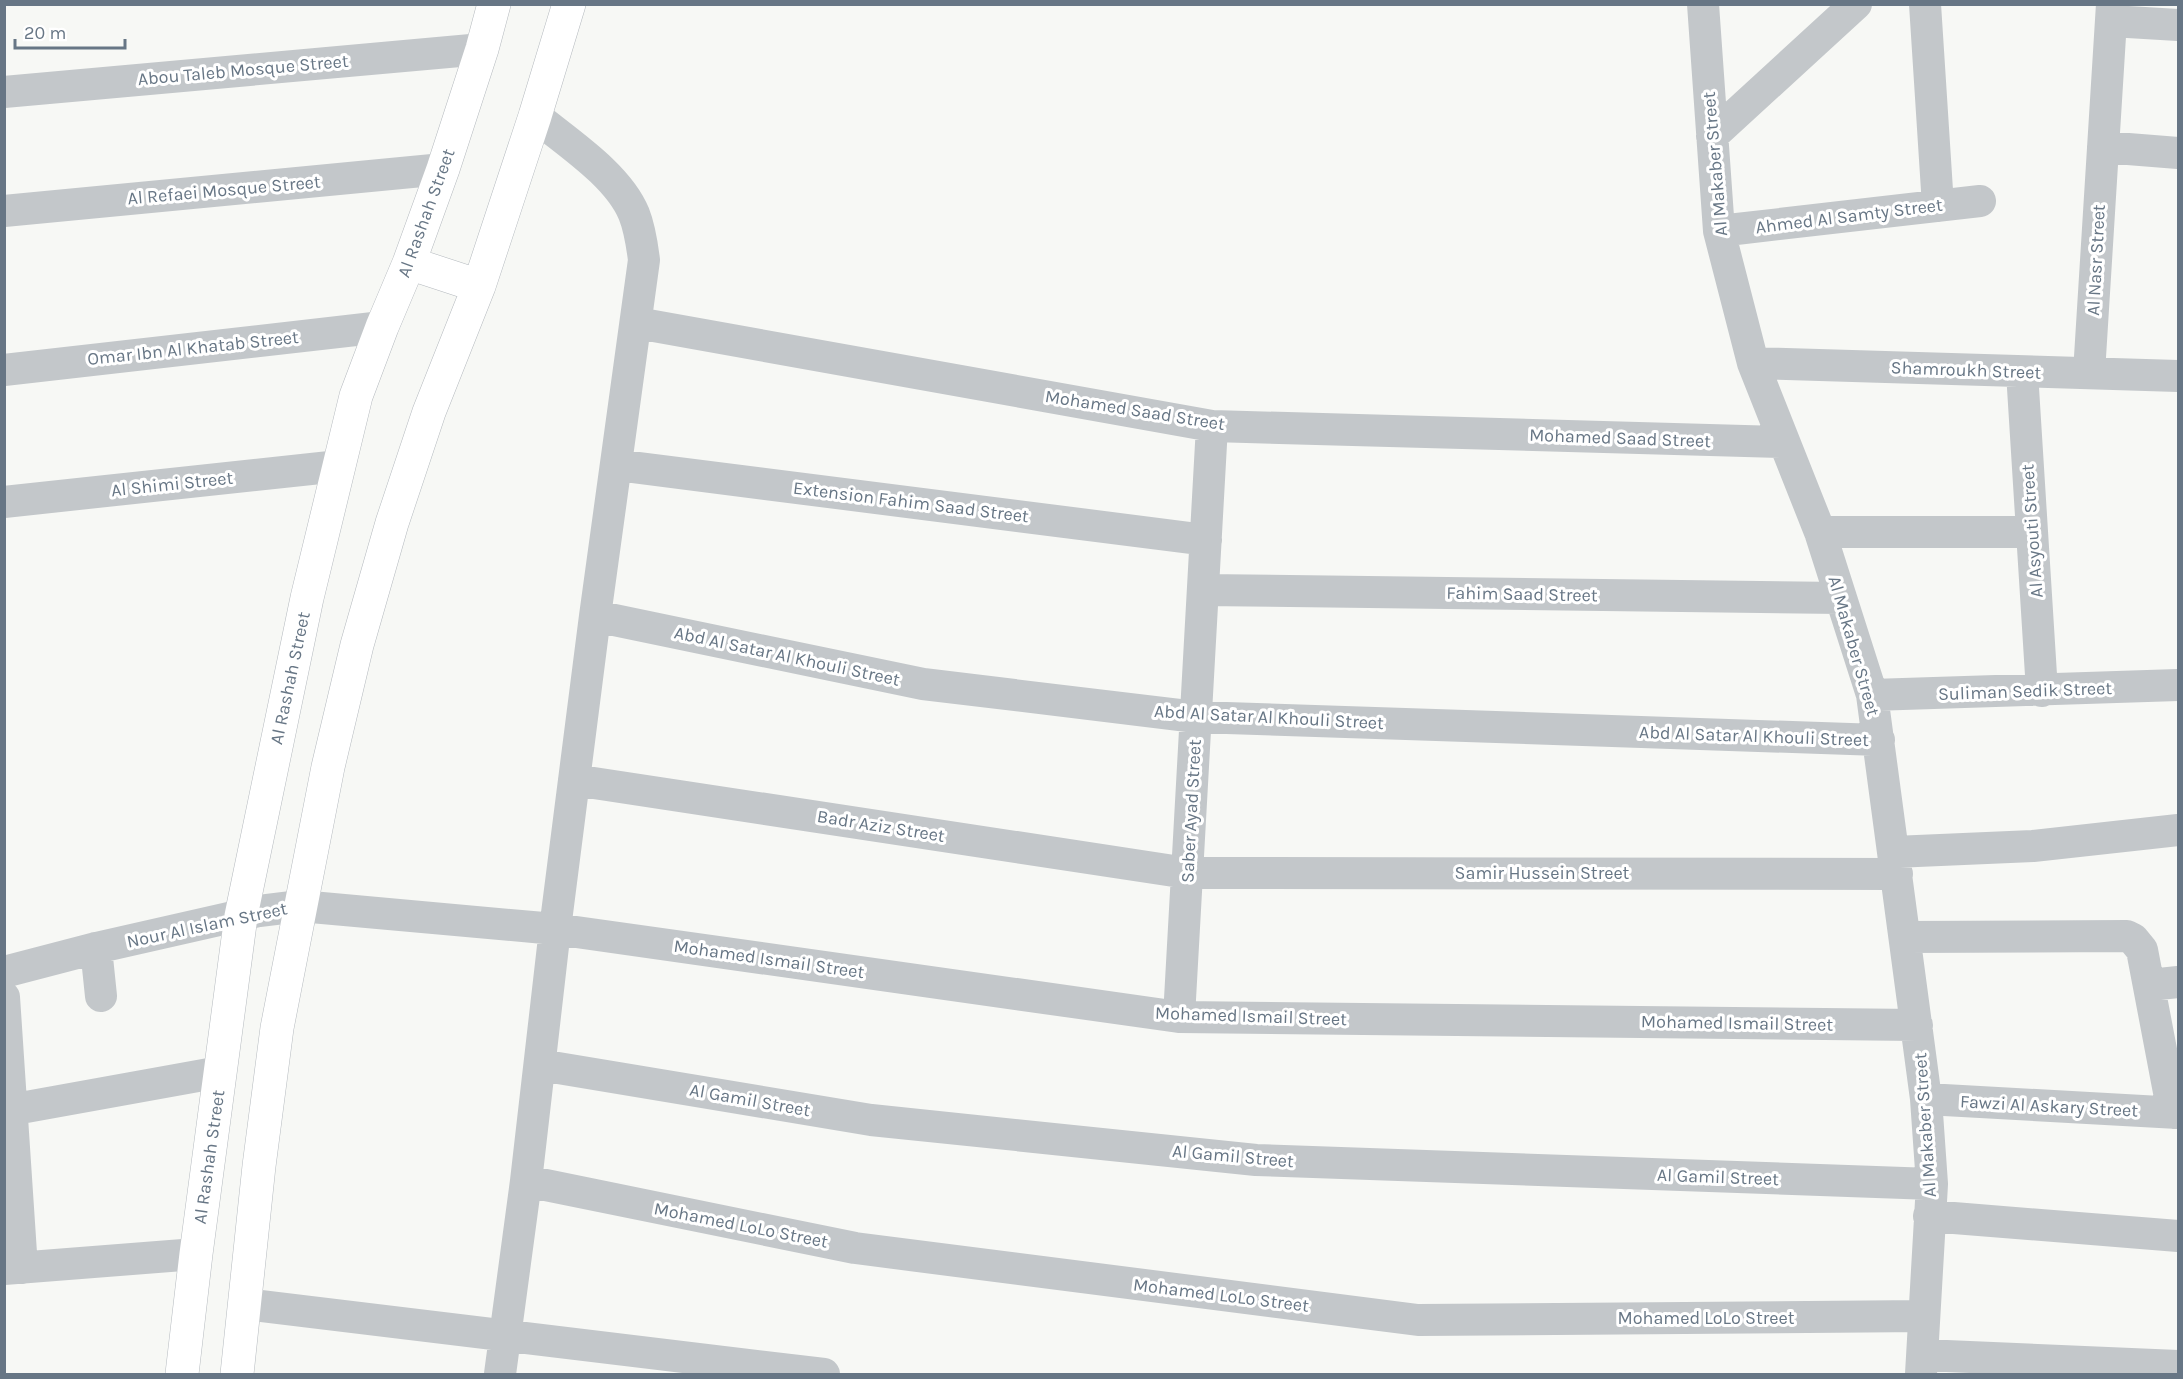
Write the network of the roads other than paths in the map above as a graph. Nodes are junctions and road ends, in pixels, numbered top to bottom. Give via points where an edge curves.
1 (494, 4) edge
2 (569, 4) edge
3 (1703, 4) edge
4 (1856, 4) edge
5 (1925, 4) edge
6 (2112, 13) edge
7 (2178, 26) edge
8 (482, 49) junction
9 (4, 92) edge
10 (535, 116) junction
11 (1712, 136) junction
12 (2103, 147) junction
13 (2178, 153) edge
14 (443, 169) junction
15 (1980, 201) dead end
16 (1938, 206) junction
17 (4, 211) edge
18 (1719, 231) junction
19 (409, 263) junction
20 (479, 286) junction
21 (637, 323) junction
22 (382, 327) junction
23 (1753, 363) junction
24 (4, 370) edge
25 (2022, 372) junction
26 (2090, 373) junction
27 (2178, 376) edge
28 (1212, 426) junction
29 (1784, 442) junction
30 (616, 465) junction
31 (339, 466) junction
32 (4, 502) edge
33 (1820, 532) junction
34 (2032, 532) junction
35 (1206, 540) junction
36 (1203, 590) junction
37 (1841, 598) junction
38 (595, 616) junction
39 (2178, 685) edge
40 (2042, 691) junction
41 (1872, 695) junction
42 (1196, 717) junction
43 (1879, 740) junction
44 (574, 780) junction
45 (2178, 830) edge
46 (1895, 863) junction
47 (1187, 873) junction
48 (300, 906) junction
49 (241, 916) junction
50 (555, 929) junction
51 (1906, 937) junction
52 (96, 948) junction
53 (4, 972) edge
54 (2164, 983) edge
55 (101, 996) dead end
56 (4, 997) edge
57 (1179, 1017) junction
58 (1917, 1025) junction
59 (540, 1065) junction
60 (220, 1072) junction
61 (1926, 1099) junction
62 (8, 1110) edge
63 (2176, 1113) edge
64 (526, 1181) junction
65 (1932, 1184) junction
66 (1929, 1216) junction
67 (2178, 1236) edge
68 (196, 1254) junction
69 (13, 1269) edge
70 (245, 1304) junction
71 (1924, 1316) junction
72 (505, 1337) junction
73 (1922, 1365) edge
74 (2178, 1366) edge
75 (182, 1374) edge
76 (237, 1374) edge
77 (500, 1374) edge
78 (824, 1374) edge

1 - 8 main road, Al Rashah Street
2 - 10 main road
3 - 11 street, Al Makaber Street
4 - 11 street
5 - 16 street
6 - 7 street
6 - 12 street, Al Nasr Street
8 - 9 street, Abou Taleb Mosque Street
8 - 14 main road, Al Rashah Street
10 - 20 main road
10 - 21 street via 604,173 633,212 644,260
11 - 18 street, Al Makaber Street
12 - 13 street
12 - 26 street, Al Nasr Street
14 - 17 street, Al Refaei Mosque Street
14 - 19 main road, Al Rashah Street
15 - 16 street, Ahmed Al Samty Street
16 - 18 street, Ahmed Al Samty Street
18 - 23 street, Al Makaber Street
19 - 20 main road
19 - 22 main road, Al Rashah Street
20 - 48 main road via 429,412 392,523 357,645
21 - 28 street, Mohamed Saad Street
21 - 30 street
22 - 24 street, Omar Ibn Al Khatab Street
22 - 31 main road, Al Rashah Street via 356,396
23 - 25 street, Shamroukh Street
23 - 29 street, Al Makaber Street
25 - 26 street, Shamroukh Street
25 - 34 street, Al Asyouti Street
26 - 27 street, Shamroukh Street
28 - 29 street, Mohamed Saad Street
28 - 35 street, Saber Ayad Street
29 - 33 street, Al Makaber Street
30 - 35 street, Extension Fahim Saad Street
30 - 38 street
31 - 32 street, Al Shimi Street
31 - 49 main road, Al Rashah Street via 307,598
33 - 34 street
33 - 37 street, Al Makaber Street
34 - 40 street, Al Asyouti Street
35 - 36 street, Saber Ayad Street
36 - 37 street, Fahim Saad Street
36 - 42 street, Saber Ayad Street
37 - 41 street, Al Makaber Street
38 - 42 street, Abd Al Satar Al Khouli Street via 923,684
38 - 44 street
39 - 40 street, Suliman Sedik Street
40 - 41 street, Suliman Sedik Street
41 - 43 street, Al Makaber Street
42 - 43 street, Abd Al Satar Al Khouli Street
42 - 47 street, Saber Ayad Street
43 - 46 street, Al Makaber Street
44 - 47 street, Badr Aziz Street
44 - 50 street
45 - 46 street, Samir Hussein Street
46 - 47 street, Samir Hussein Street
46 - 51 street, Al Makaber Street
47 - 57 street, Saber Ayad Street
48 - 49 street, Nour Al Islam Street
48 - 50 street, Nour Al Islam Street
48 - 70 main road via 277,1028
49 - 52 street, Nour Al Islam Street
49 - 60 main road, Al Rashah Street
50 - 57 street, Mohamed Ismail Street
50 - 59 street
51 - 54 street, Fawzi Al Askary Street via 2127,936 2142,950
51 - 58 street, Al Makaber Street
52 - 53 street, Nour Al Islam Street
52 - 55 street
54 - 63 street, Fawzi Al Askary Street
56 - 62 street
57 - 58 street, Mohamed Ismail Street
58 - 61 street, Al Makaber Street
59 - 64 street
59 - 65 street, Al Gamil Street via 871,1120 1257,1160
60 - 62 street
60 - 68 main road, Al Rashah Street
61 - 63 street, Fawzi Al Askary Street
61 - 65 street, Al Makaber Street
62 - 69 street
64 - 71 street, Mohamed LoLo Street via 855,1248 1418,1320
64 - 72 street
65 - 66 street, Al Makaber Street
66 - 67 street
66 - 71 street, Al Makaber Street
68 - 69 street
68 - 75 main road, Al Rashah Street
70 - 72 street
70 - 76 main road
71 - 73 street, Al Makaber Street
72 - 77 street
72 - 78 street
73 - 74 street

